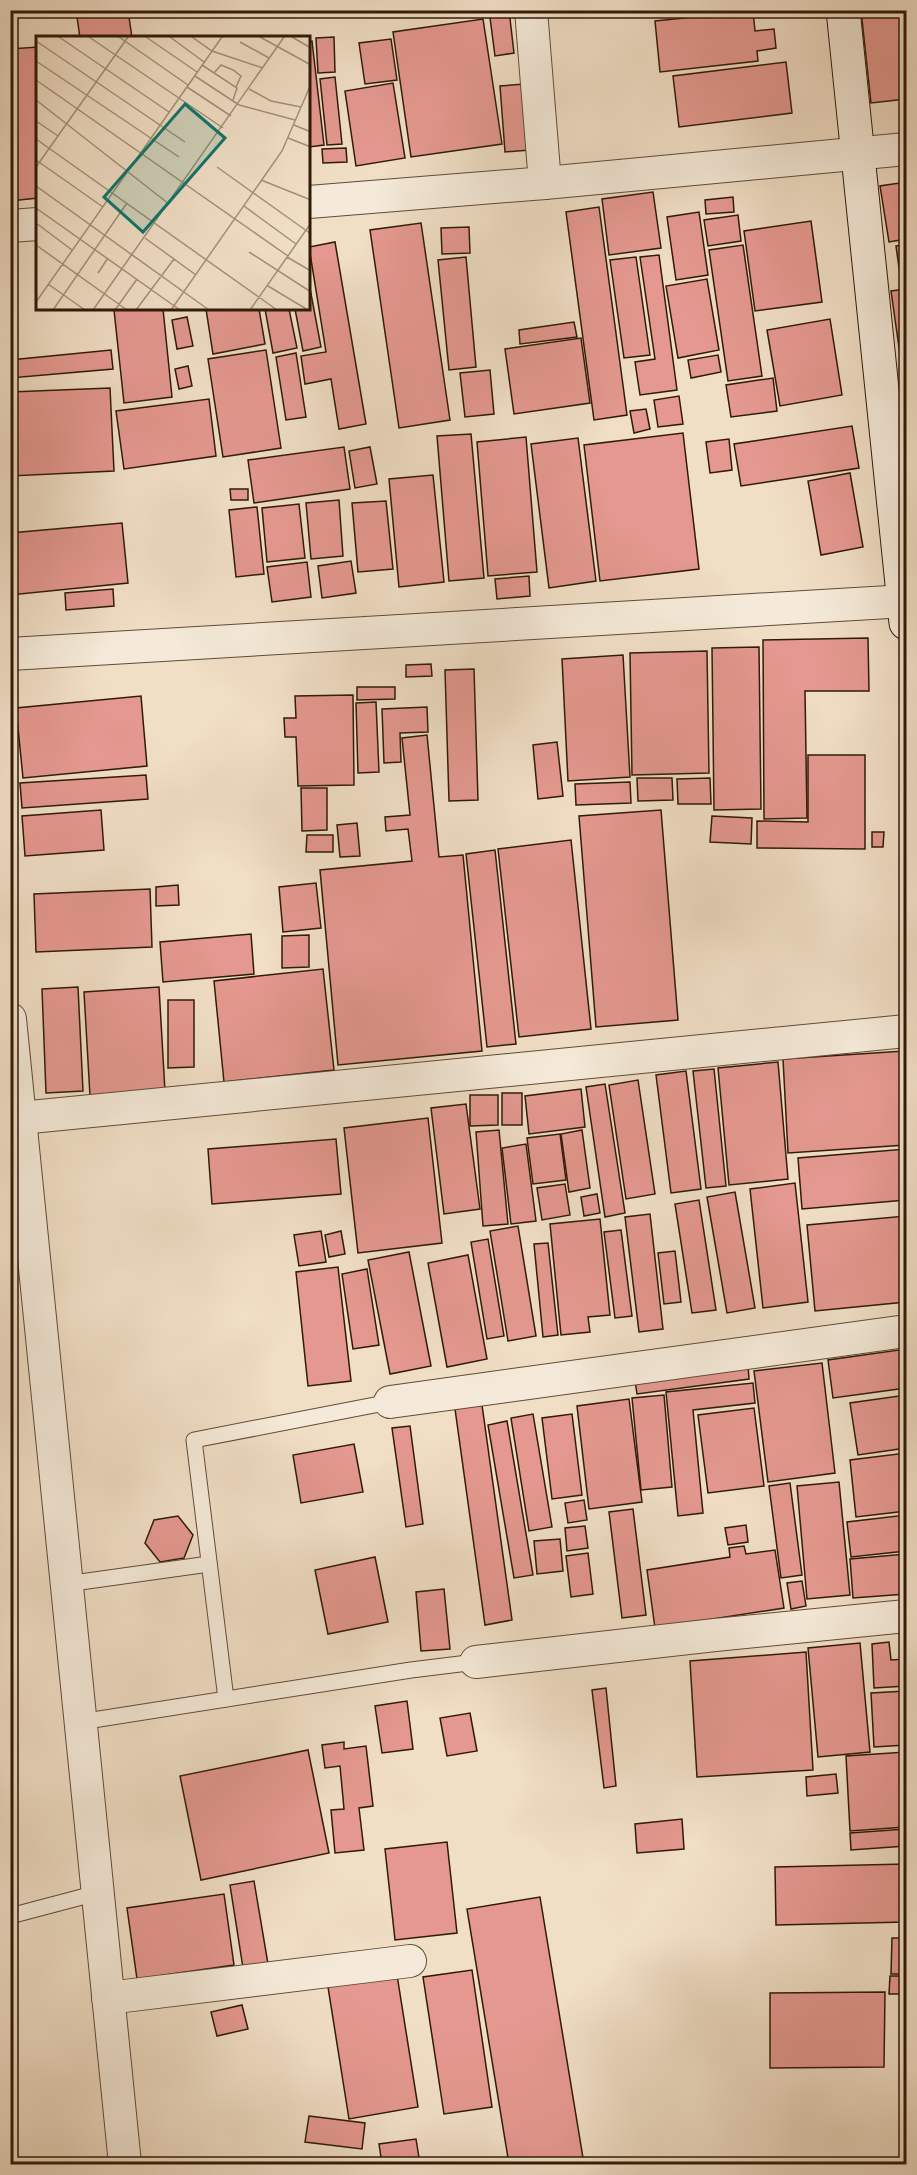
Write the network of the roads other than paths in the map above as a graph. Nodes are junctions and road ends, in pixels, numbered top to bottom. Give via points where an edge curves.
1 (531, 10) edge
2 (843, 10) edge
3 (906, 149) edge
4 (858, 154) junction
5 (545, 183) junction
6 (310, 202) edge
7 (36, 224) edge
8 (10, 226) edge
9 (906, 609) edge
10 (10, 654) edge
11 (10, 1019) edge
12 (906, 1031) edge
13 (15, 1119) edge
14 (906, 1331) edge
15 (390, 1402) joint
16 (209, 1564) junction
17 (66, 1584) junction
18 (906, 1616) edge
19 (476, 1662) joint
20 (226, 1699) junction
21 (80, 1722) junction
22 (97, 1893) junction
23 (10, 1916) edge
24 (410, 1961) dead end
25 (108, 1998) junction
26 (125, 2164) edge

1 - 5 street
2 - 4 street
3 - 4 street
4 - 5 street
4 - 9 street
5 - 6 street
7 - 8 street
9 - 10 street
11 - 13 street
12 - 13 street
13 - 17 street
14 - 15 street
15 - 16 lane via 194,1440
16 - 17 lane
16 - 20 lane
17 - 21 street
18 - 19 street
19 - 20 lane
20 - 21 lane
21 - 22 street
22 - 23 lane
22 - 25 street
24 - 25 street
25 - 26 street

